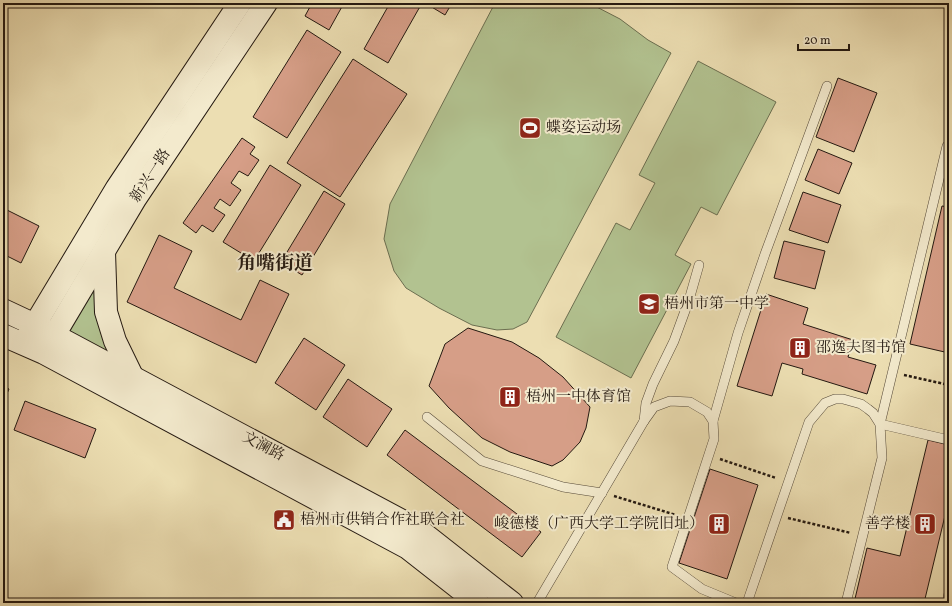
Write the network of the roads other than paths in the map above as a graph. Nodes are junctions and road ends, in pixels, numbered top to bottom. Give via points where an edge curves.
1 (240, 3) edge
2 (266, 3) edge
3 (827, 86) dead end
4 (947, 146) dead end
5 (104, 252) junction
6 (699, 265) dead end
7 (3, 310) edge
8 (35, 325) junction
9 (3, 335) edge
10 (24, 344) junction
11 (49, 344) junction
12 (134, 378) junction
13 (427, 417) dead end
14 (644, 421) junction
15 (713, 421) junction
16 (880, 424) junction
17 (949, 440) edge
18 (602, 493) junction
19 (949, 593) edge
20 (478, 603) edge
21 (512, 603) edge
22 (537, 603) edge
23 (736, 603) edge
24 (747, 603) edge
25 (846, 603) edge
26 (947, 603) edge

1 - 8 main road, 新兴一路 via 117,188
2 - 5 main road, 新兴一路 via 135,199
3 - 15 lane via 738,333
4 - 16 lane
5 - 11 main road, 新兴一路
5 - 12 main road via 106,312 115,341
6 - 14 lane via 674,341 646,403
7 - 8 main road, 文澜路
8 - 10 main road, 新兴一路
8 - 11 main road, 文澜路
9 - 10 main road, 文澜路
10 - 11 main road, 文澜路
11 - 12 main road, 文澜路
11 - 20 main road, 文澜路 via 408,548
12 - 21 main road, 文澜路 via 419,530
13 - 18 lane via 482,461 563,487
14 - 15 lane via 654,407 670,401 690,402 707,412
14 - 18 lane
15 - 23 lane via 714,438 672,567 702,589
16 - 17 lane
16 - 24 lane via 873,412 861,404 843,399 825,403 809,422
16 - 25 lane via 882,458
18 - 22 lane
19 - 26 lane

